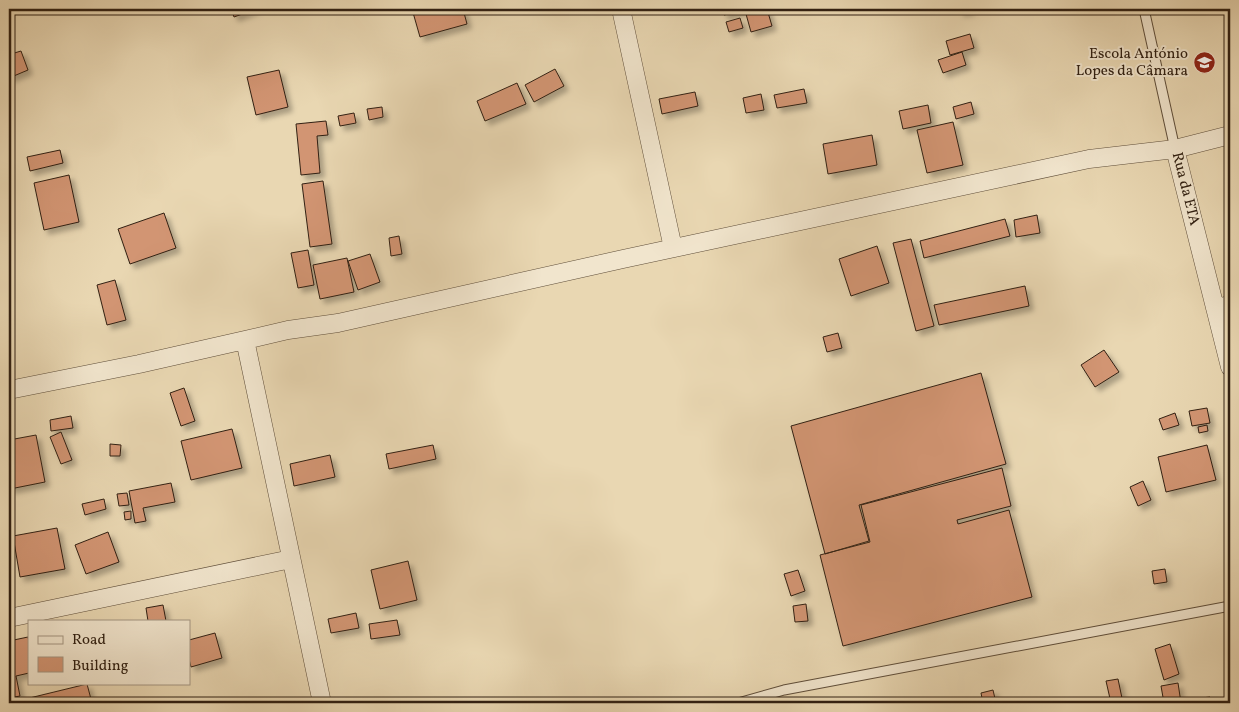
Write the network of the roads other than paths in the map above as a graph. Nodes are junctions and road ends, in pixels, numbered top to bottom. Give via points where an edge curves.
1 (621, 9) edge
2 (1144, 9) edge
3 (1230, 135) edge
4 (1175, 149) junction
5 (673, 248) junction
6 (1223, 307) edge
7 (245, 340) junction
8 (1230, 367) edge
9 (9, 390) edge
10 (292, 559) junction
11 (1230, 606) edge
12 (9, 618) edge
13 (322, 703) edge
14 (738, 703) edge

1 - 5 street
2 - 4 lane, Rua da ETA
3 - 4 street
4 - 5 street via 1089,159
4 - 6 street, Rua da ETA
5 - 7 street via 338,323
6 - 8 street, Rua da ETA
7 - 9 street
7 - 10 street
10 - 12 street
10 - 13 street
11 - 14 lane via 784,690

